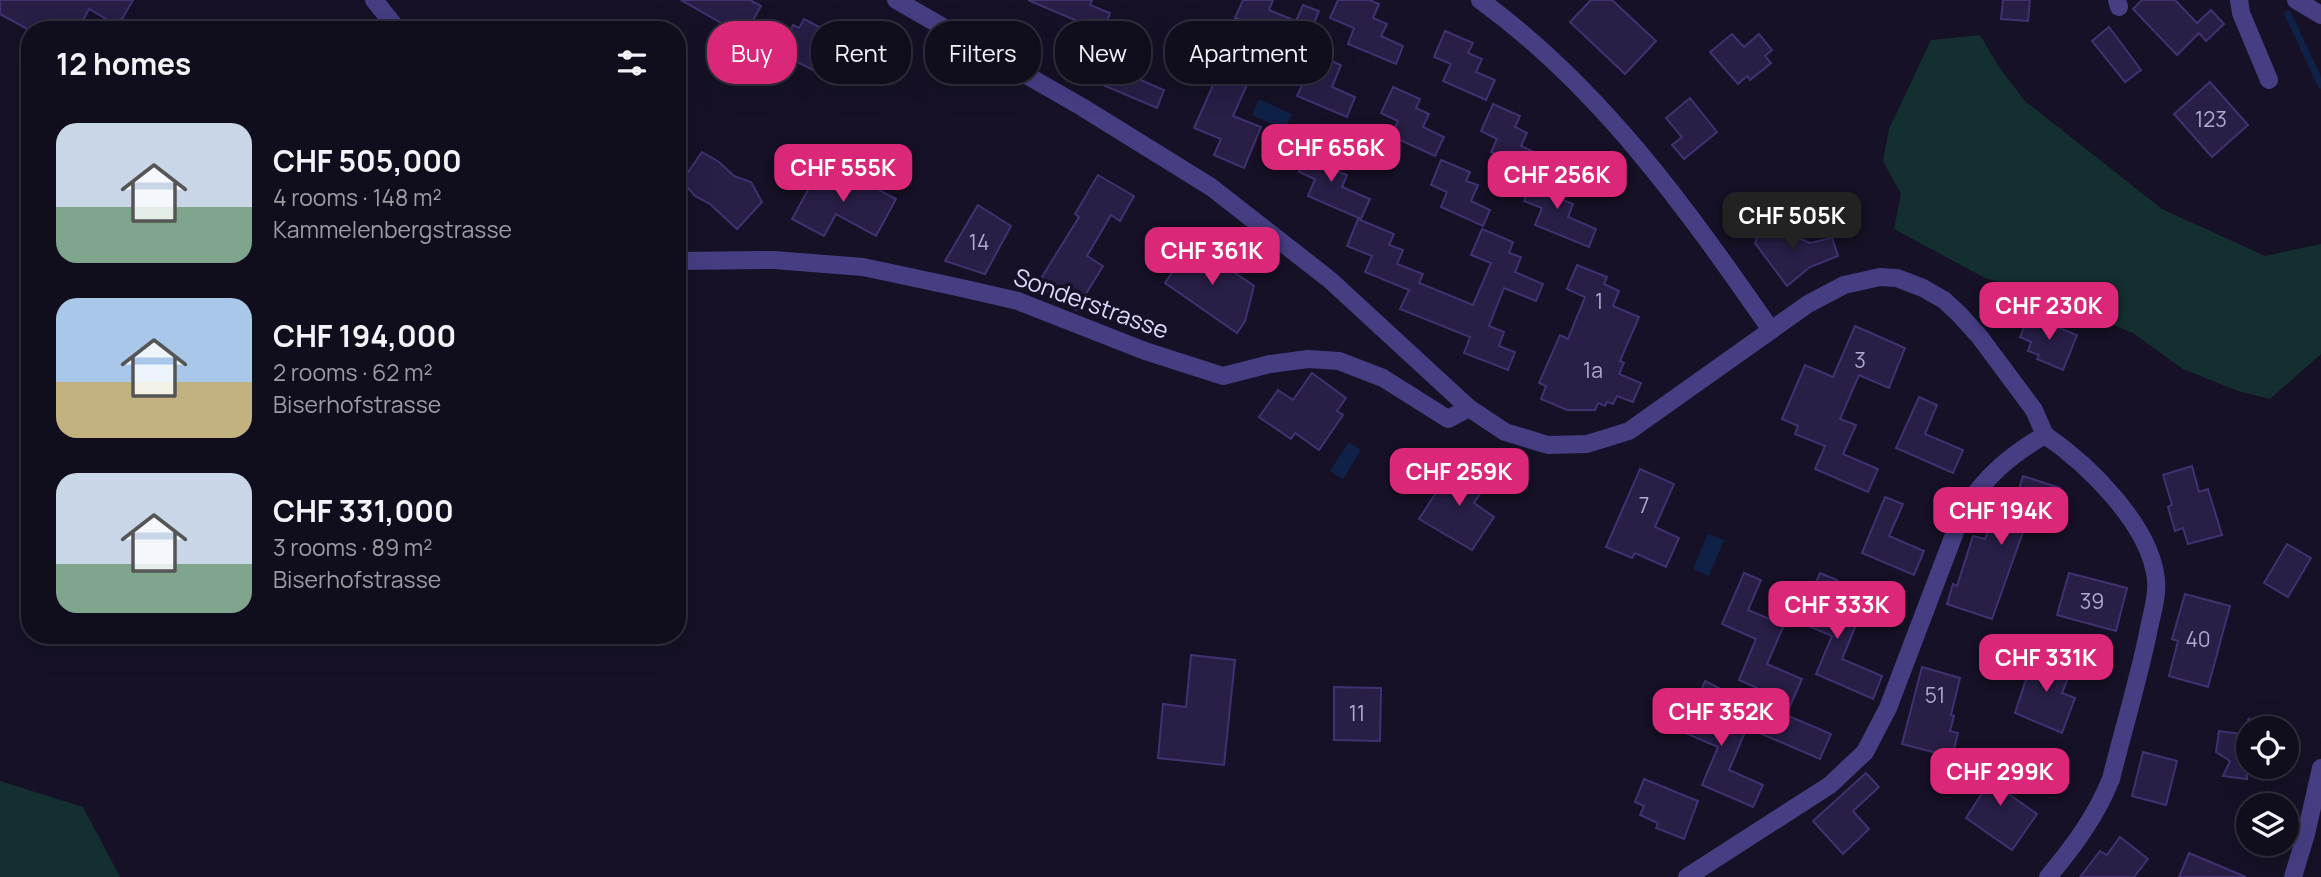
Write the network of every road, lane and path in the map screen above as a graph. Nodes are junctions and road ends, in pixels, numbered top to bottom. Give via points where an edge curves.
1 (374, 0) edge
2 (897, 0) edge
3 (1480, 0) edge
4 (2239, 0) edge
5 (2296, 0) edge
6 (2321, 15) edge
7 (391, 21) edge
8 (2269, 80) dead end
9 (686, 261) edge
10 (1770, 330) junction
11 (1469, 408) junction
12 (2045, 435) junction
13 (2321, 768) edge
14 (1687, 877) edge
15 (2048, 877) edge
16 (2293, 877) edge

1 - 7 street
2 - 11 street via 1211,187 1330,280
3 - 10 street via 1563,68 1632,142
4 - 8 street
5 - 6 street
9 - 11 street, Sonderstrasse via 774,260 863,267 1018,301 1223,376 1295,360 1339,361 1383,377 1448,419
10 - 11 street via 1629,431 1587,444 1548,445 1505,432
10 - 12 street via 1844,285 1880,277 1905,282 1944,300 1973,329 2034,410
12 - 14 street via 2006,460 1980,485 1963,511 1888,708 1865,752 1830,785
12 - 15 street via 2066,450 2136,523 2157,582 2111,779 2080,839
13 - 16 street

